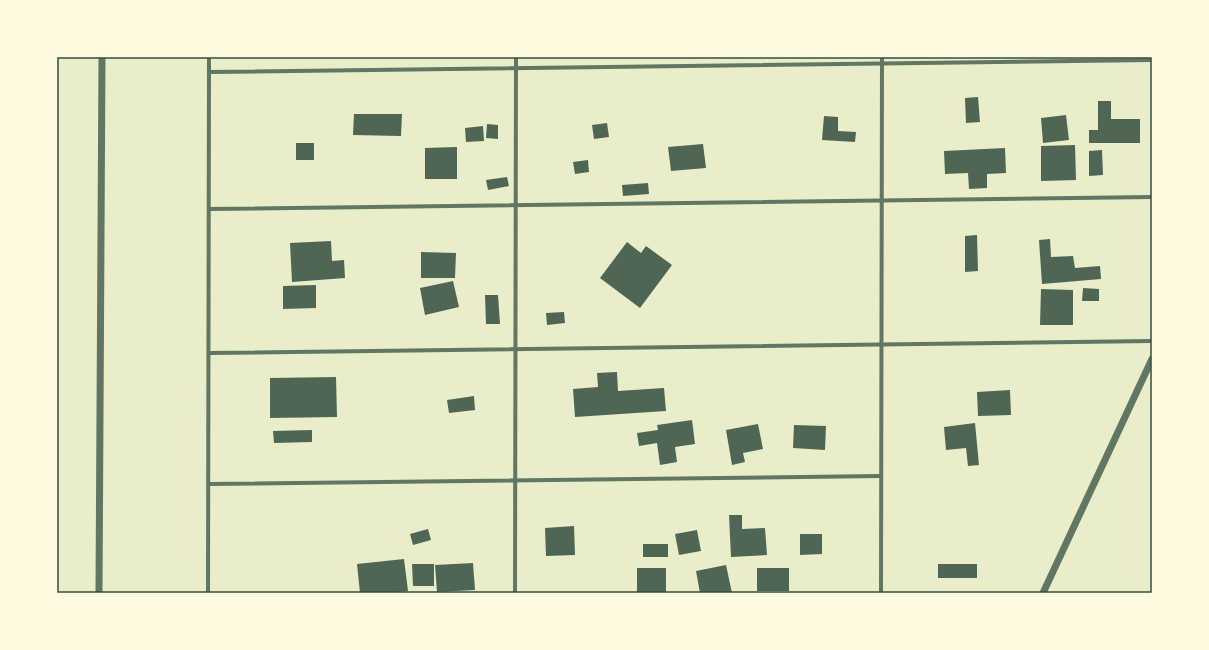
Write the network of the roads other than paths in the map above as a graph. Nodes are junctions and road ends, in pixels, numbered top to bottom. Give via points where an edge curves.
1 (102, 57) edge
2 (209, 57) edge
3 (516, 57) edge
4 (882, 57) edge
5 (1152, 60) edge
6 (882, 64) junction
7 (516, 69) junction
8 (209, 72) junction
9 (1152, 197) edge
10 (882, 200) junction
11 (516, 206) junction
12 (209, 209) junction
13 (1152, 341) edge
14 (882, 344) junction
15 (516, 349) junction
16 (209, 353) junction
17 (1152, 358) edge
18 (882, 476) junction
19 (516, 481) junction
20 (209, 484) junction
21 (100, 593) edge
22 (208, 593) edge
23 (515, 593) edge
24 (881, 593) edge
25 (1043, 593) edge

1 - 21 street
2 - 8 street
3 - 7 street
4 - 6 street
5 - 6 street
6 - 7 street
6 - 10 street
7 - 8 street
7 - 11 street
8 - 12 street
9 - 10 street
10 - 11 street
10 - 14 street
11 - 12 street
11 - 15 street
12 - 16 street
13 - 14 street
14 - 15 street
14 - 18 street
15 - 16 street
15 - 19 street
16 - 20 street
17 - 25 street
18 - 19 street
18 - 24 street
19 - 20 street
19 - 23 street
20 - 22 street

